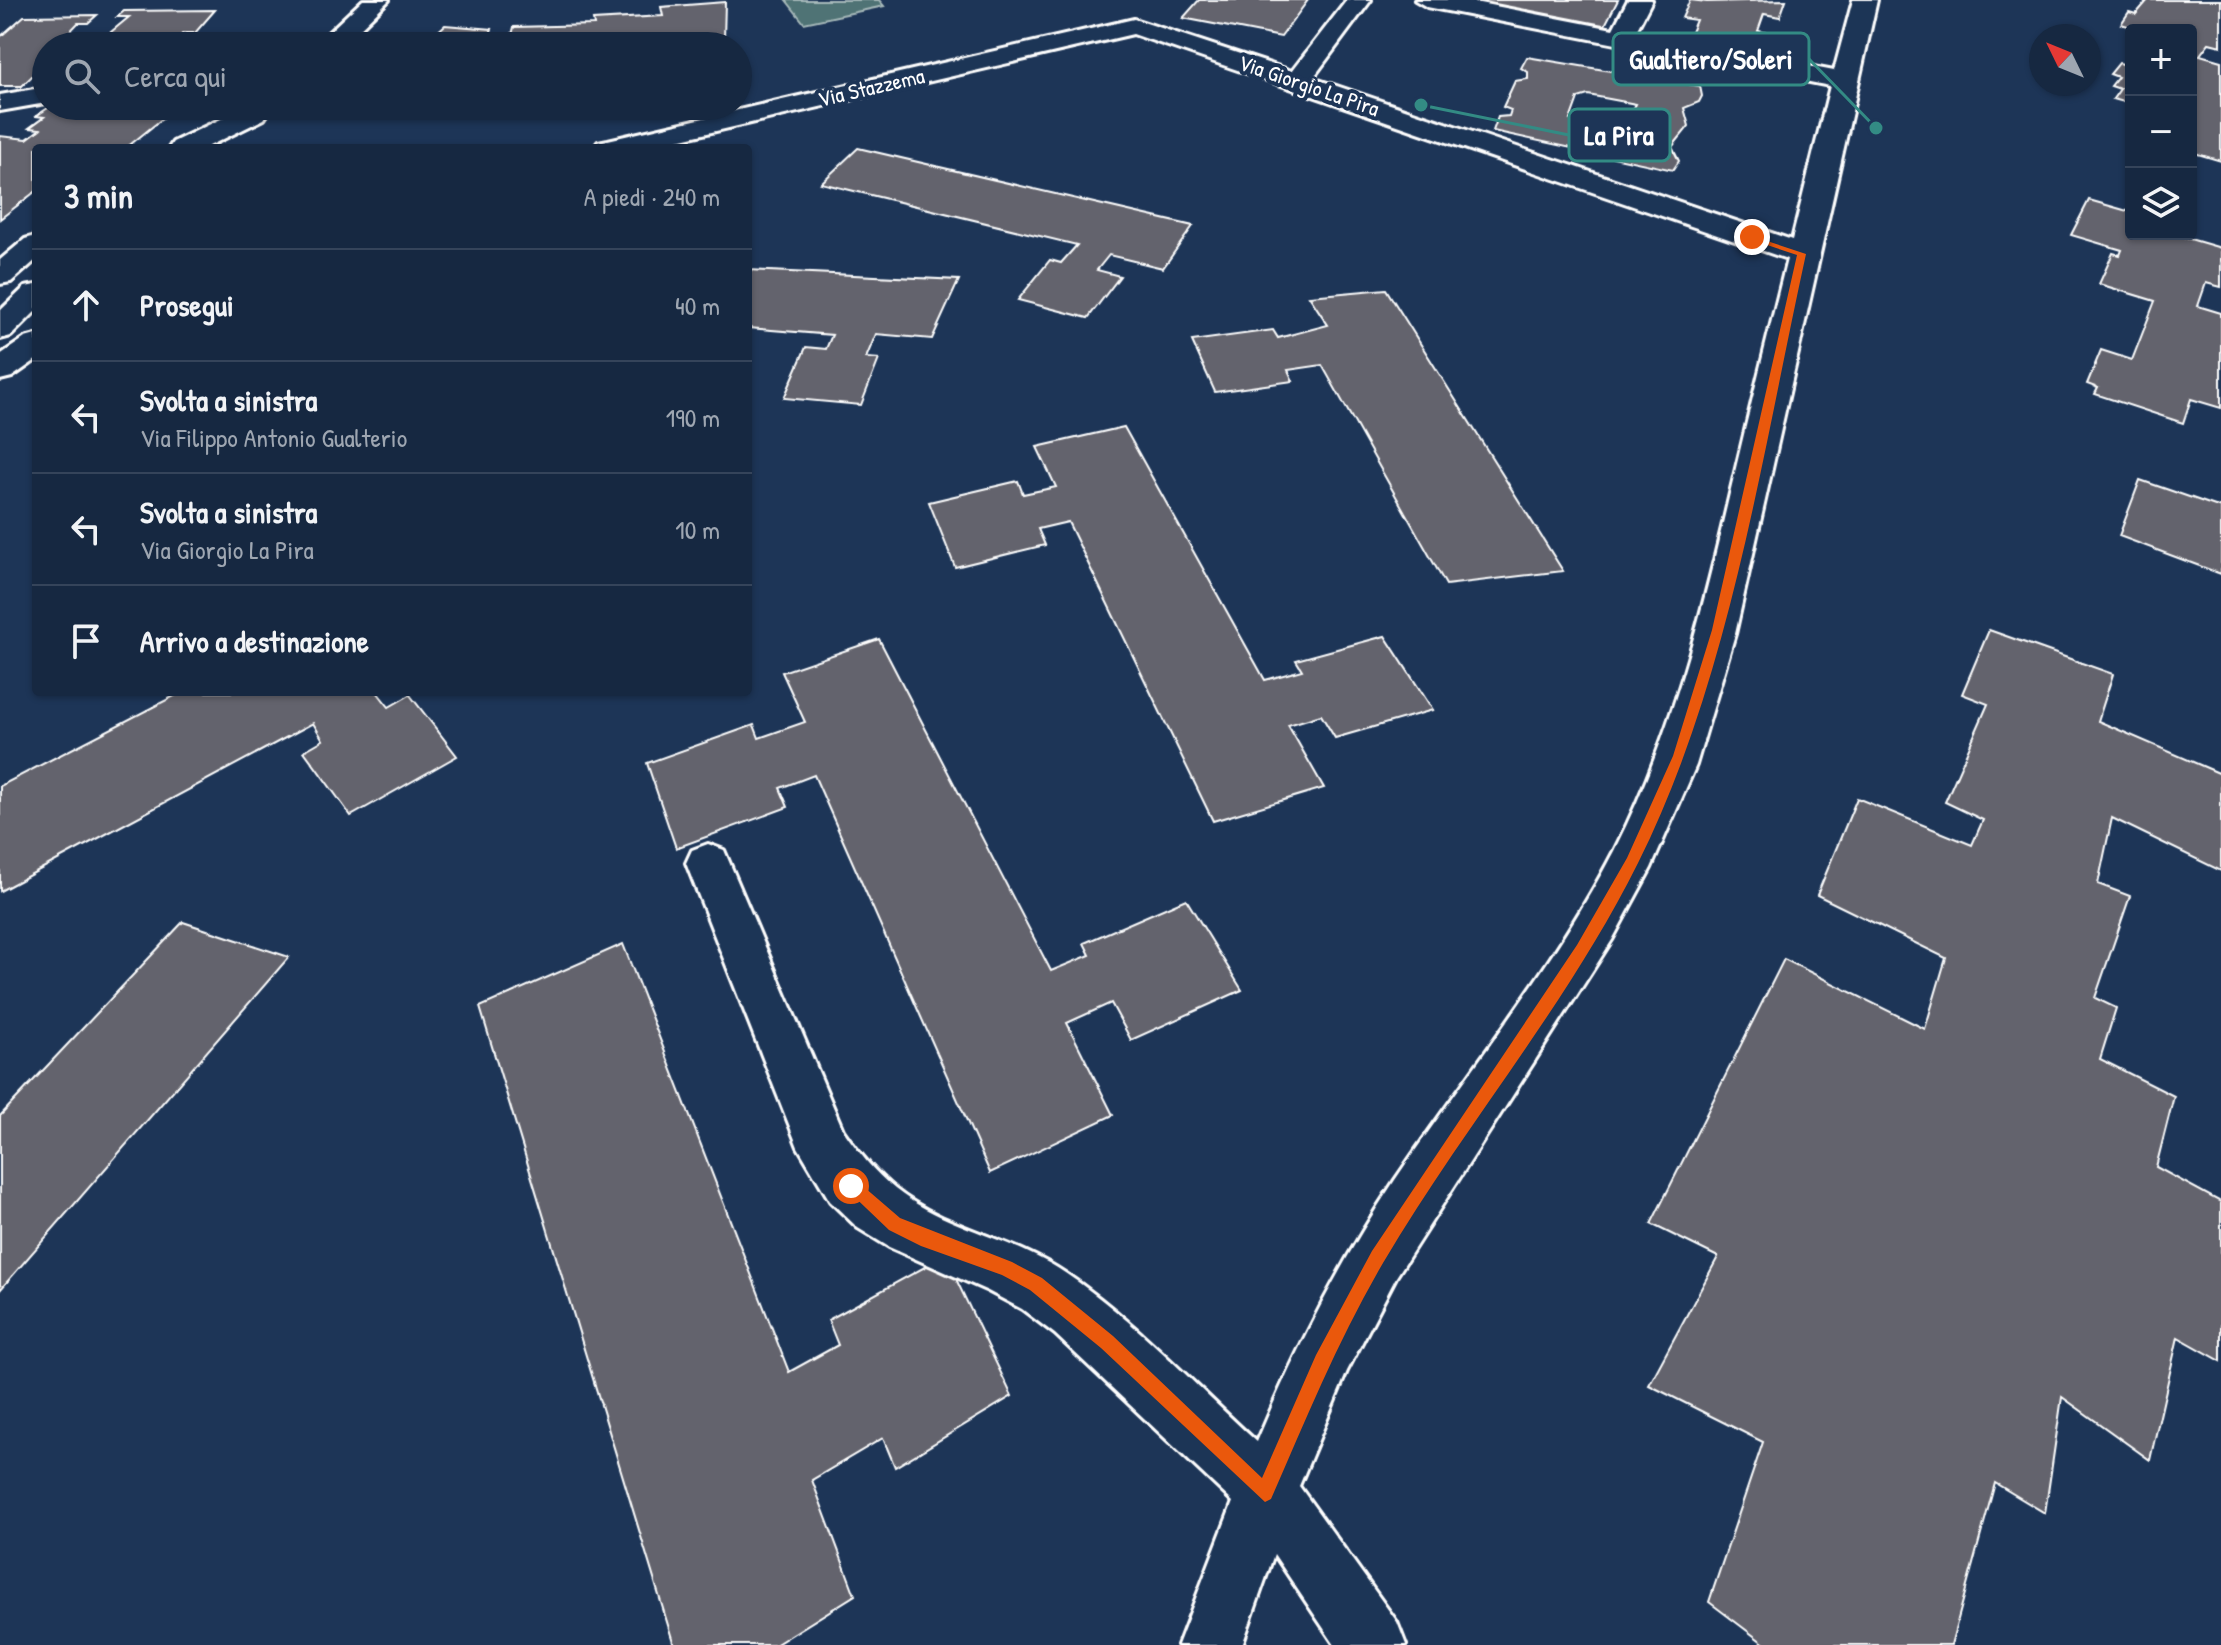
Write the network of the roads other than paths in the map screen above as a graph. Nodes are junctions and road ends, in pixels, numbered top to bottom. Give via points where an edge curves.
1 (377, 0) edge
2 (1359, 0) edge
3 (1427, 0) edge
4 (1640, 0) edge
5 (1865, 0) edge
6 (1142, 18) joint
7 (342, 32) edge
8 (1620, 39) junction
9 (1298, 81) junction
10 (1844, 81) junction
11 (32, 97) edge
12 (0, 103) edge
13 (752, 113) edge
14 (239, 120) edge
15 (248, 120) edge
16 (723, 120) edge
17 (191, 144) edge
18 (223, 144) edge
19 (624, 144) edge
20 (32, 248) edge
21 (1802, 254) junction
22 (1, 272) edge
23 (32, 298) edge
24 (0, 329) edge
25 (32, 348) edge
26 (0, 370) edge
27 (708, 863) dead end
28 (1265, 1493) junction
29 (1210, 1645) edge
30 (1374, 1645) edge

1 - 7 street
2 - 9 street
3 - 8 street
4 - 8 street
5 - 10 street
6 - 9 street, Via Giorgio La Pira
6 - 13 street, Via Stazzema
8 - 10 street
9 - 21 street, Via Giorgio La Pira
10 - 21 street
11 - 12 street
14 - 17 street
15 - 18 street
16 - 19 street, Via Stazzema
20 - 22 street
21 - 28 street via 1718,630 1697,706 1656,812 1582,949 1378,1257 1322,1361
23 - 24 street
25 - 26 street
27 - 28 street via 824,1147 851,1186 895,1224 921,1238 1036,1284 1107,1342
28 - 29 street
28 - 30 street

